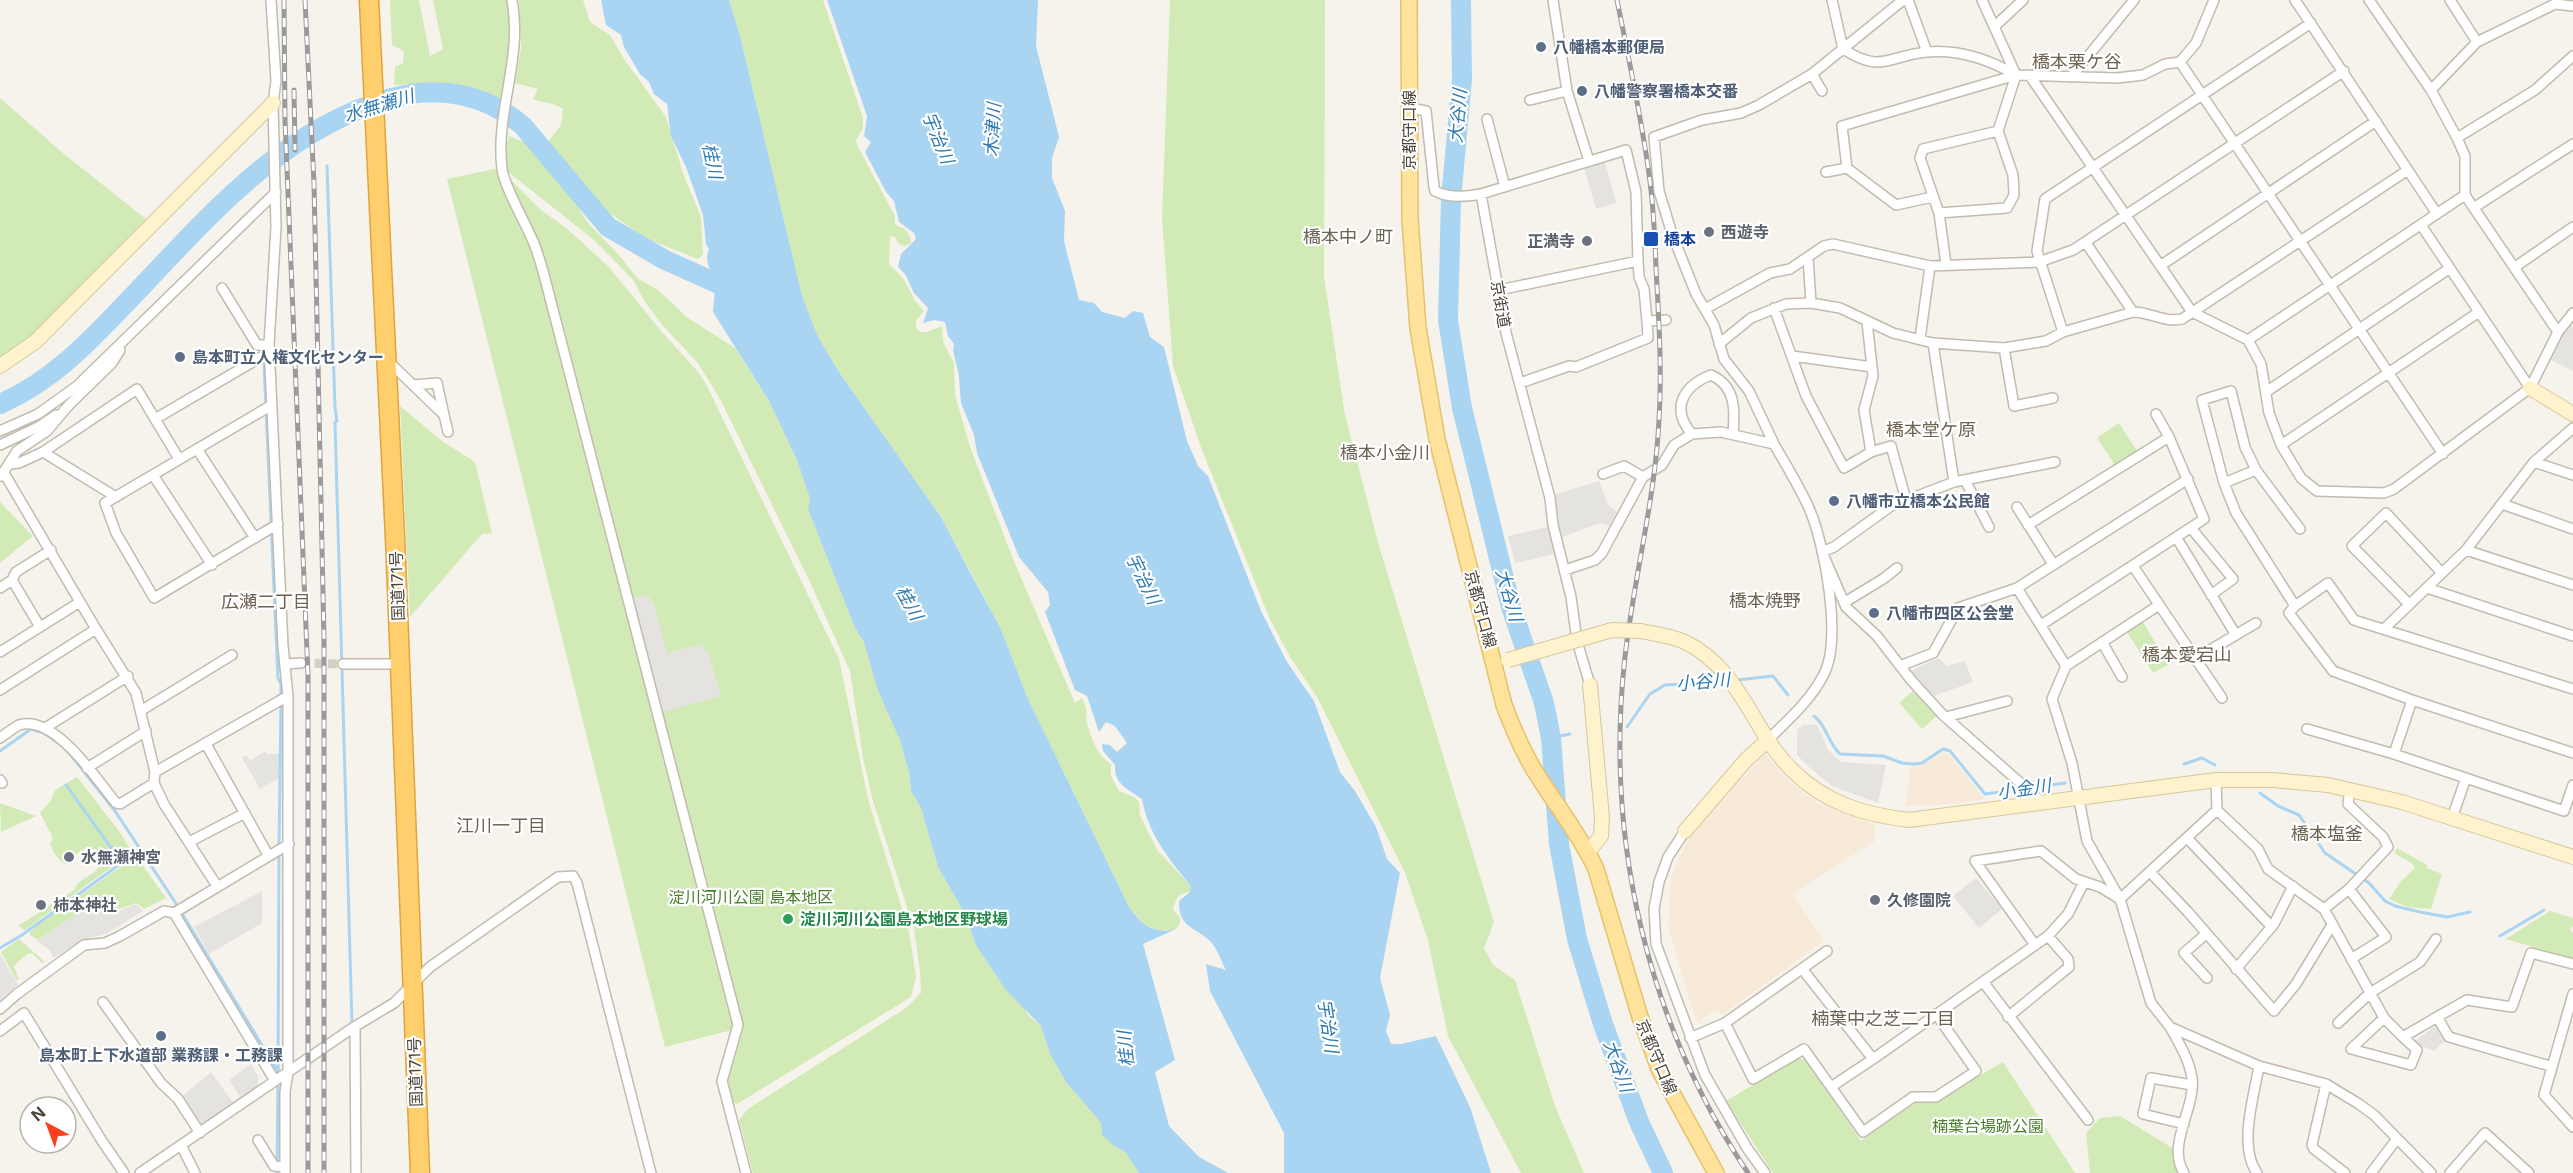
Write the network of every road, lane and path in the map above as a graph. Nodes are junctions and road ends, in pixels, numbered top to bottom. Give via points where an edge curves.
1 (271, 0) edge
2 (369, 0) edge
3 (512, 0) edge
4 (1409, 0) edge
5 (1553, 0) edge
6 (1832, 0) edge
7 (1903, 0) edge
8 (1908, 0) edge
9 (1982, 0) edge
10 (2023, 0) edge
11 (2134, 0) edge
12 (2214, 0) edge
13 (2295, 0) edge
14 (2368, 0) edge
15 (2450, 0) edge
16 (2573, 6) edge
17 (2311, 23) junction
18 (1994, 27) junction
19 (2477, 42) junction
20 (1843, 49) junction
21 (1927, 52) junction
22 (2573, 56) edge
23 (2180, 62) junction
24 (2344, 71) junction
25 (1812, 74) junction
26 (2016, 75) junction
27 (2030, 76) junction
28 (2071, 77) junction
29 (2431, 90) junction
30 (1567, 91) junction
31 (1822, 91) dead end
32 (2202, 95) junction
33 (1530, 100) dead end
34 (273, 103) junction
35 (1410, 108) junction
36 (1487, 119) dead end
37 (2376, 121) junction
38 (1998, 131) junction
39 (2457, 138) junction
40 (2235, 144) junction
41 (2573, 144) edge
42 (1589, 161) junction
43 (2093, 167) junction
44 (1847, 168) junction
45 (2408, 170) junction
46 (1826, 172) dead end
47 (1505, 187) junction
48 (276, 192) junction
49 (1481, 194) junction
50 (2268, 194) junction
51 (2465, 195) junction
52 (1932, 197) junction
53 (2475, 207) junction
54 (1939, 213) junction
55 (2437, 214) junction
56 (2126, 216) junction
57 (2421, 225) junction
58 (2573, 227) edge
59 (2300, 241) junction
60 (2086, 243) junction
61 (1808, 256) junction
62 (1638, 261) junction
63 (2039, 262) junction
64 (1946, 264) junction
65 (1930, 266) junction
66 (2160, 266) junction
67 (2515, 267) junction
68 (2450, 268) junction
69 (2330, 286) junction
70 (222, 288) dead end
71 (1499, 290) junction
72 (1811, 303) junction
73 (1774, 308) junction
74 (1705, 309) junction
75 (2133, 312) junction
76 (2192, 312) junction
77 (2479, 312) junction
78 (2573, 313) edge
79 (1666, 320) dead end
80 (1647, 321) junction
81 (1867, 322) junction
82 (2359, 329) junction
83 (2063, 332) junction
84 (2558, 332) junction
85 (1920, 339) junction
86 (125, 340) junction
87 (2248, 340) junction
88 (1933, 343) junction
89 (1719, 344) junction
90 (269, 345) junction
91 (2004, 348) junction
92 (1792, 356) junction
93 (270, 358) junction
94 (386, 359) junction
95 (0, 366) edge
96 (1872, 367) junction
97 (2388, 373) junction
98 (1520, 383) junction
99 (413, 386) junction
100 (2530, 388) junction
101 (2266, 392) junction
102 (2054, 398) dead end
103 (68, 406) junction
104 (268, 407) junction
105 (2156, 414) dead end
106 (2573, 414) edge
107 (444, 415) junction
108 (155, 419) junction
109 (2573, 428) edge
110 (0, 430) edge
111 (448, 432) dead end
112 (1692, 434) junction
113 (1733, 434) junction
114 (2169, 437) junction
115 (1774, 444) junction
116 (0, 445) edge
117 (2281, 445) junction
118 (197, 448) junction
119 (43, 452) junction
120 (1871, 452) junction
121 (2442, 454) junction
122 (179, 459) junction
123 (2055, 462) dead end
124 (2534, 462) junction
125 (2256, 470) junction
126 (5, 471) edge
127 (1603, 474) dead end
128 (153, 475) junction
129 (2573, 476) edge
130 (1643, 477) junction
131 (2188, 479) junction
132 (1954, 482) junction
133 (1966, 482) junction
134 (2224, 483) junction
135 (116, 497) junction
136 (1906, 500) junction
137 (2502, 504) junction
138 (2017, 507) dead end
139 (2028, 525) junction
140 (273, 526) junction
141 (1989, 527) dead end
142 (2191, 528) junction
143 (2300, 529) dead end
144 (2573, 529) edge
145 (2176, 537) junction
146 (255, 538) junction
147 (51, 550) junction
148 (2466, 550) junction
149 (1822, 552) junction
150 (212, 564) junction
151 (2053, 564) junction
152 (2133, 566) junction
153 (1897, 568) dead end
154 (1565, 570) junction
155 (2442, 573) junction
156 (12, 580) junction
157 (2573, 585) edge
158 (0, 588) edge
159 (2017, 588) junction
160 (2427, 588) junction
161 (2211, 595) junction
162 (80, 602) junction
163 (1845, 602) junction
164 (2409, 604) junction
165 (2159, 605) junction
166 (2295, 606) junction
167 (2256, 623) dead end
168 (2041, 625) junction
169 (40, 627) junction
170 (2385, 628) junction
171 (96, 629) junction
172 (2236, 635) junction
173 (2573, 636) edge
174 (2102, 642) junction
175 (0, 652) edge
176 (232, 655) dead end
177 (2195, 659) junction
178 (1502, 662) junction
179 (302, 663) tunnel mouth
180 (285, 664) junction
181 (344, 664) tunnel mouth
182 (399, 664) junction
183 (1900, 666) junction
184 (2066, 666) junction
185 (128, 676) junction
186 (2122, 677) dead end
187 (1590, 685) joint
188 (2573, 688) edge
189 (0, 690) edge
190 (2222, 698) dead end
191 (283, 700) junction
192 (2007, 700) dead end
193 (2412, 700) junction
194 (142, 710) junction
195 (1946, 717) junction
196 (45, 728) junction
197 (2307, 729) dead end
198 (146, 731) junction
199 (0, 738) edge
200 (1768, 740) junction
201 (206, 744) junction
202 (2573, 753) edge
203 (2394, 754) junction
204 (87, 768) junction
205 (155, 772) junction
206 (2466, 778) junction
207 (2216, 780) junction
208 (154, 783) junction
209 (2573, 785) edge
210 (2350, 789) junction
211 (2037, 797) junction
212 (2080, 797) junction
213 (2217, 810) junction
214 (244, 813) junction
215 (2452, 818) junction
216 (1685, 831) joint
217 (2187, 838) junction
218 (189, 842) junction
219 (279, 849) junction
220 (1588, 852) junction
221 (2573, 857) edge
222 (2150, 872) junction
223 (2084, 882) junction
224 (217, 886) junction
225 (2293, 886) junction
226 (2349, 889) junction
227 (2120, 899) junction
228 (2324, 909) junction
229 (174, 913) junction
230 (2332, 925) junction
231 (2271, 926) junction
232 (2206, 934) junction
233 (2048, 936) junction
234 (2436, 939) dead end
235 (2035, 945) junction
236 (1827, 951) dead end
237 (2351, 959) junction
238 (2573, 964) edge
239 (2236, 969) junction
240 (1803, 970) junction
241 (2207, 978) dead end
242 (1983, 983) junction
243 (412, 987) junction
244 (2370, 993) junction
245 (2573, 994) edge
246 (103, 1002) dead end
247 (0, 1009) edge
248 (1936, 1014) junction
249 (2008, 1017) junction
250 (2437, 1017) junction
251 (2384, 1018) junction
252 (1725, 1023) junction
253 (2338, 1023) dead end
254 (2170, 1027) junction
255 (352, 1028) junction
256 (0, 1030) edge
257 (2403, 1037) junction
258 (1690, 1038) junction
259 (1873, 1059) junction
260 (2259, 1066) junction
261 (2550, 1066) junction
262 (288, 1072) junction
263 (275, 1081) junction
264 (2326, 1084) junction
265 (2192, 1085) junction
266 (1831, 1087) junction
267 (2088, 1120) dead end
268 (2184, 1124) junction
269 (2573, 1127) edge
270 (200, 1133) junction
271 (258, 1140) dead end
272 (2396, 1140) junction
273 (181, 1145) junction
274 (282, 1168) edge
275 (124, 1173) edge
276 (140, 1173) edge
277 (195, 1173) edge
278 (356, 1173) edge
279 (420, 1173) edge
280 (651, 1173) edge
281 (746, 1173) edge
282 (1716, 1173) edge
283 (1765, 1173) edge
284 (2184, 1173) edge
285 (2257, 1173) edge
286 (2345, 1173) edge
287 (2371, 1173) edge
288 (2431, 1173) edge
289 (2450, 1173) edge
290 (2529, 1173) edge

1 - 34 street via 276,81
2 - 94 highway, 国道171号
3 - 281 street via 515,52 500,135 502,172 535,246 556,321 738,1025 722,1081
4 - 35 main road, 京都守口線
5 - 30 street
6 - 20 street
7 - 20 street
8 - 21 street
9 - 18 street
10 - 18 street
11 - 28 street
12 - 23 street via 2196,43
13 - 17 street
14 - 29 street
15 - 19 street
16 - 19 street via 2555,4
17 - 24 street
17 - 32 street
18 - 26 street
19 - 29 street
20 - 21 street via 1871,63
20 - 25 street
21 - 26 street via 1965,54
22 - 39 street via 2535,90
23 - 28 street via 2165,64 2143,75
23 - 32 street
24 - 37 street
24 - 40 street
25 - 31 street
25 - 74 street via 1741,113 1702,120 1654,137 1672,234
26 - 27 street
26 - 38 street
26 - 44 street via 1842,126
27 - 28 street
27 - 43 street
29 - 39 street
30 - 33 street
30 - 42 street
32 - 40 street
32 - 43 street
34 - 48 street
34 - 95 street via 35,342
35 - 49 street via 1426,111 1435,190 1460,196
35 - 178 main road, 京都守口線 via 1410,219 1418,328 1437,439
36 - 47 street
37 - 45 street
37 - 50 street
38 - 52 street via 1923,149 1920,158
38 - 54 street via 2013,175 2014,195 2007,208
39 - 51 street via 2465,156
40 - 50 street
40 - 56 street
41 - 53 street
42 - 47 street
42 - 62 street via 1626,150 1637,202
43 - 56 street
43 - 63 street via 2045,199 2037,251
44 - 46 street
44 - 52 street via 1896,205
45 - 55 street
45 - 59 street
47 - 49 street
48 - 86 street
48 - 90 street
49 - 71 street, 京街道
50 - 59 street
50 - 66 street
51 - 53 street
51 - 55 street
52 - 54 street
53 - 67 street
54 - 64 street
55 - 57 street
56 - 60 street
56 - 66 street
57 - 68 street
57 - 69 street
58 - 67 street
59 - 69 street
59 - 76 street
60 - 63 street
60 - 75 street
61 - 65 street via 1833,244
61 - 72 street
61 - 74 street via 1790,269 1770,273
62 - 71 street
62 - 80 street
63 - 64 street
63 - 83 street
64 - 65 street
65 - 85 street
66 - 76 street
67 - 84 street
68 - 77 street
68 - 82 street
69 - 82 street
69 - 87 street
70 - 90 street via 257,345
71 - 98 street, 京街道
72 - 73 street via 1786,303
72 - 81 street via 1840,308
73 - 89 street via 1751,318
73 - 92 street
74 - 89 street
75 - 76 street via 2171,322
75 - 83 street
76 - 87 street
77 - 97 street
77 - 100 street
78 - 84 street
79 - 80 street
80 - 98 street via 1648,338 1576,367
81 - 85 street
81 - 96 street
82 - 97 street
82 - 101 street
83 - 91 street via 2046,341
84 - 100 street
85 - 88 street
86 - 103 street via 112,363
86 - 110 street via 58,401
87 - 101 street via 2261,364
88 - 91 street
88 - 132 street
89 - 115 street via 1724,359 1749,391
90 - 93 street
91 - 102 street via 2014,406
92 - 96 street
92 - 120 street via 1806,396 1844,468
93 - 104 street
93 - 108 street via 261,357
94 - 99 street
94 - 182 highway, 国道171号
96 - 120 street via 1864,410
97 - 117 street
97 - 121 street
98 - 154 street, 京街道
99 - 107 street
99 - 107 street via 437,383
100 - 106 street
100 - 121 street
101 - 117 street
103 - 116 street via 40,426
103 - 126 street via 47,431 17,451
104 - 118 street
104 - 140 street
105 - 114 street
107 - 111 street
108 - 119 street via 137,389
108 - 122 street
109 - 124 street
112 - 113 street
112 - 113 street via 1679,411 1691,387 1711,375 1719,378 1732,396
112 - 130 street via 1674,445 1662,465
113 - 115 street
114 - 131 street
114 - 139 street
115 - 149 street via 1810,510
117 - 121 street via 2301,478 2317,491 2338,494 2384,493
118 - 122 street
118 - 146 street
119 - 126 street
119 - 135 street
120 - 136 street via 1891,446
122 - 128 street
123 - 133 street
124 - 129 street
124 - 137 street
125 - 134 street
125 - 134 street via 2245,447 2231,391 2202,400
125 - 143 street
126 - 147 street
127 - 130 street via 1623,466
128 - 135 street
128 - 150 street
130 - 154 street via 1602,553 1595,560
131 - 142 street via 2204,519
131 - 151 street
132 - 133 street
132 - 136 street
133 - 141 street
134 - 166 street via 2236,513
135 - 150 street via 105,503 116,533 154,598
136 - 149 street
137 - 144 street
137 - 148 street
138 - 139 street
139 - 151 street
140 - 146 street
140 - 180 street
142 - 145 street
142 - 161 street via 2233,579
145 - 152 street
145 - 161 street
146 - 150 street
147 - 156 street via 16,572
147 - 162 street
148 - 155 street
148 - 157 street
149 - 163 street
149 - 200 street via 1833,638 1825,673 1803,704
151 - 159 street
152 - 165 street
152 - 168 street
153 - 163 street
154 - 187 street, 京街道 via 1577,641
155 - 160 street
155 - 164 street via 2386,513 2352,546
156 - 158 street
156 - 169 street
159 - 168 street
159 - 183 street via 1958,608 1933,653
160 - 164 street
160 - 173 street
161 - 172 street
162 - 169 street
162 - 171 street
163 - 183 street
164 - 170 street
165 - 174 street
165 - 177 street
166 - 170 street via 2328,583 2354,620
166 - 193 street via 2289,613 2333,671
167 - 172 street
168 - 184 street
169 - 175 street
170 - 188 street
171 - 185 street
171 - 189 street
172 - 177 street
174 - 184 street
174 - 186 street
176 - 194 street
177 - 190 street
178 - 200 street, bridge via 1592,634 1628,628 1683,641 1730,677
178 - 220 main road, 京都守口線 via 1504,705 1512,726 1547,790
179 - 180 street
180 - 191 street
181 - 182 street
182 - 243 highway, 国道171号
183 - 195 street
184 - 212 street via 2052,699
185 - 194 street
185 - 196 street
187 - 220 street via 1602,817 1601,836
191 - 201 street
191 - 219 street
192 - 195 street
193 - 202 street
193 - 203 street
194 - 198 street
195 - 211 street
196 - 199 street via 19,725
196 - 204 street via 60,738
197 - 203 street
198 - 204 street
198 - 205 street
200 - 211 street via 1792,771 1817,791 1846,807 1875,816 1909,820
200 - 216 street
201 - 205 street
201 - 214 street
203 - 206 street
204 - 208 street via 116,804
205 - 208 street
206 - 209 street via 2564,811
206 - 215 street
207 - 210 street via 2273,780
207 - 212 street
207 - 213 street
208 - 218 street
210 - 215 street
210 - 226 street via 2348,804 2383,837 2388,847
211 - 212 street
212 - 227 street via 2087,841
213 - 217 street
213 - 225 street via 2258,849 2268,869
214 - 218 street
214 - 219 street
215 - 221 street
216 - 258 street via 1668,857 1654,909 1656,945
217 - 222 street
217 - 231 street
218 - 224 street
219 - 224 street
219 - 262 street
220 - 282 main road, 京都守口線 via 1660,1071
222 - 227 street
222 - 232 street
223 - 227 street via 2100,886
223 - 233 street via 2068,914
223 - 235 street via 2041,850 1975,861
224 - 229 street
225 - 228 street
225 - 231 street
226 - 228 street
226 - 237 street via 2386,937
227 - 254 street via 2151,1003
228 - 230 street
229 - 247 street via 164,911 105,943 84,945
229 - 263 street
230 - 237 street
230 - 239 street via 2296,984 2274,1011
231 - 239 street
232 - 239 street
232 - 241 street via 2184,953
233 - 235 street
233 - 249 street via 2068,959 2069,967
234 - 244 street via 2420,962
235 - 242 street
236 - 240 street
237 - 244 street
238 - 250 street via 2531,953 2512,1007 2467,1000
240 - 252 street
240 - 259 street
242 - 248 street
242 - 249 street
243 - 255 street via 394,1003
243 - 279 highway, 国道171号
243 - 280 street via 430,967 558,877 573,876
244 - 251 street
244 - 253 street
245 - 261 street
246 - 270 street
248 - 259 street
248 - 266 street via 1976,1071 1936,1097 1913,1097 1863,1132
249 - 267 street
250 - 257 street
250 - 261 street via 2449,1037
251 - 257 street
251 - 257 street via 2350,1049 2411,1065 2417,1050
252 - 258 street
252 - 266 street via 1753,1079 1804,1049
254 - 260 street
254 - 265 street via 2185,1053
255 - 262 street
255 - 278 street
256 - 275 street via 24,1013
258 - 283 street via 1705,1075
259 - 266 street
260 - 264 street
260 - 285 street via 2247,1140
261 - 269 street via 2544,1095
262 - 263 street
262 - 274 street
263 - 270 street
264 - 272 street via 2374,1115
264 - 286 street via 2312,1145
265 - 268 street
265 - 268 street via 2151,1078 2143,1114
268 - 284 street via 2178,1155
270 - 273 street
271 - 274 street
272 - 287 street
272 - 288 street
273 - 276 street
273 - 277 street
289 - 290 street via 2485,1133

